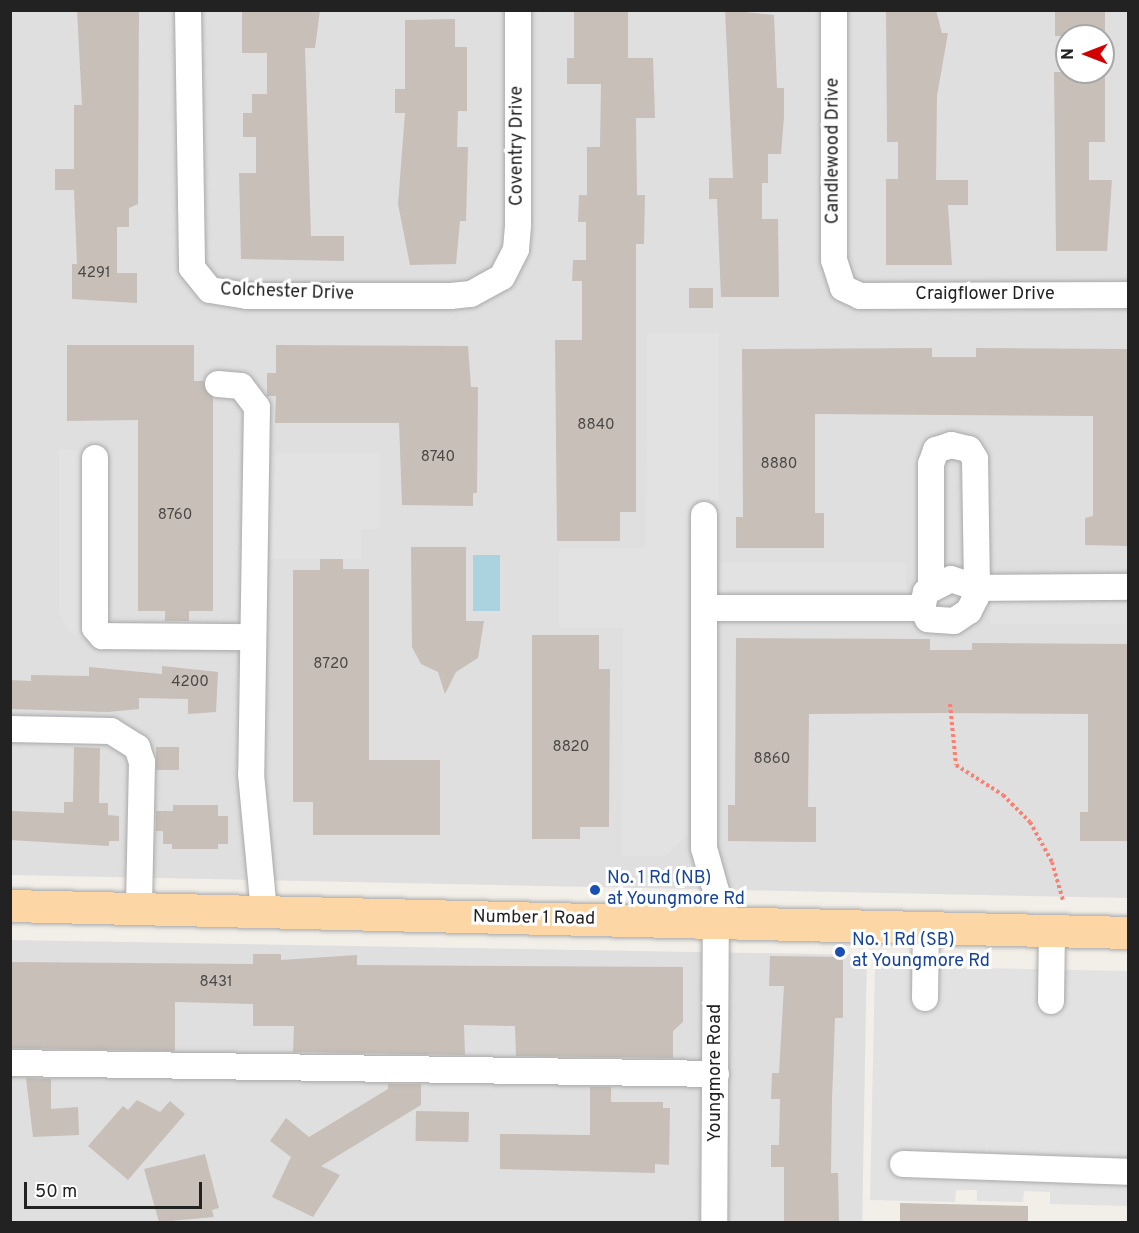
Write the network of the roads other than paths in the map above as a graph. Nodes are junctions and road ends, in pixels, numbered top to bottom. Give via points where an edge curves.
1 (188, 10) edge
2 (518, 10) edge
3 (834, 10) edge
4 (502, 277) joint
5 (843, 288) joint
6 (1128, 294) edge
7 (218, 384) dead end
8 (95, 458) dead end
9 (704, 515) dead end
10 (1128, 587) edge
11 (977, 588) junction
12 (926, 597) junction
13 (704, 608) junction
14 (251, 637) junction
15 (10, 729) edge
16 (10, 906) edge
17 (139, 909) junction
18 (264, 912) junction
19 (716, 923) junction
20 (926, 927) junction
21 (1052, 931) junction
22 (1128, 933) edge
23 (925, 998) dead end
24 (1051, 1001) dead end
25 (10, 1063) edge
26 (716, 1074) junction
27 (903, 1164) dead end
28 (1128, 1172) edge
29 (714, 1222) edge

1 - 4 street, Colchester Drive via 190,248 192,268 205,286 227,295 451,296 471,294
2 - 4 street, Coventry Drive via 518,225 513,257
3 - 5 street, Candlewood Drive via 834,260
5 - 6 street, Craigflower Drive via 861,296
7 - 14 street via 241,386 257,407
8 - 14 street via 95,628 102,636
9 - 13 street, Youngmore Road
10 - 11 street
11 - 12 street via 959,579
11 - 12 street via 973,606 954,621 934,622
11 - 12 street via 975,459 969,448 951,445 936,450 931,464
12 - 13 street
13 - 19 street, Youngmore Road via 704,848 715,871
14 - 18 street via 252,811 264,882
15 - 17 street via 111,731 137,747 142,762
16 - 17 main road, Number 1 Road
17 - 18 main road, Number 1 Road
18 - 19 main road, Number 1 Road
19 - 20 main road, Number 1 Road
19 - 26 street, Youngmore Road
20 - 21 main road, Number 1 Road
20 - 23 street
21 - 22 main road, Number 1 Road
21 - 24 street
25 - 26 street
26 - 29 street, Youngmore Road
27 - 28 street

